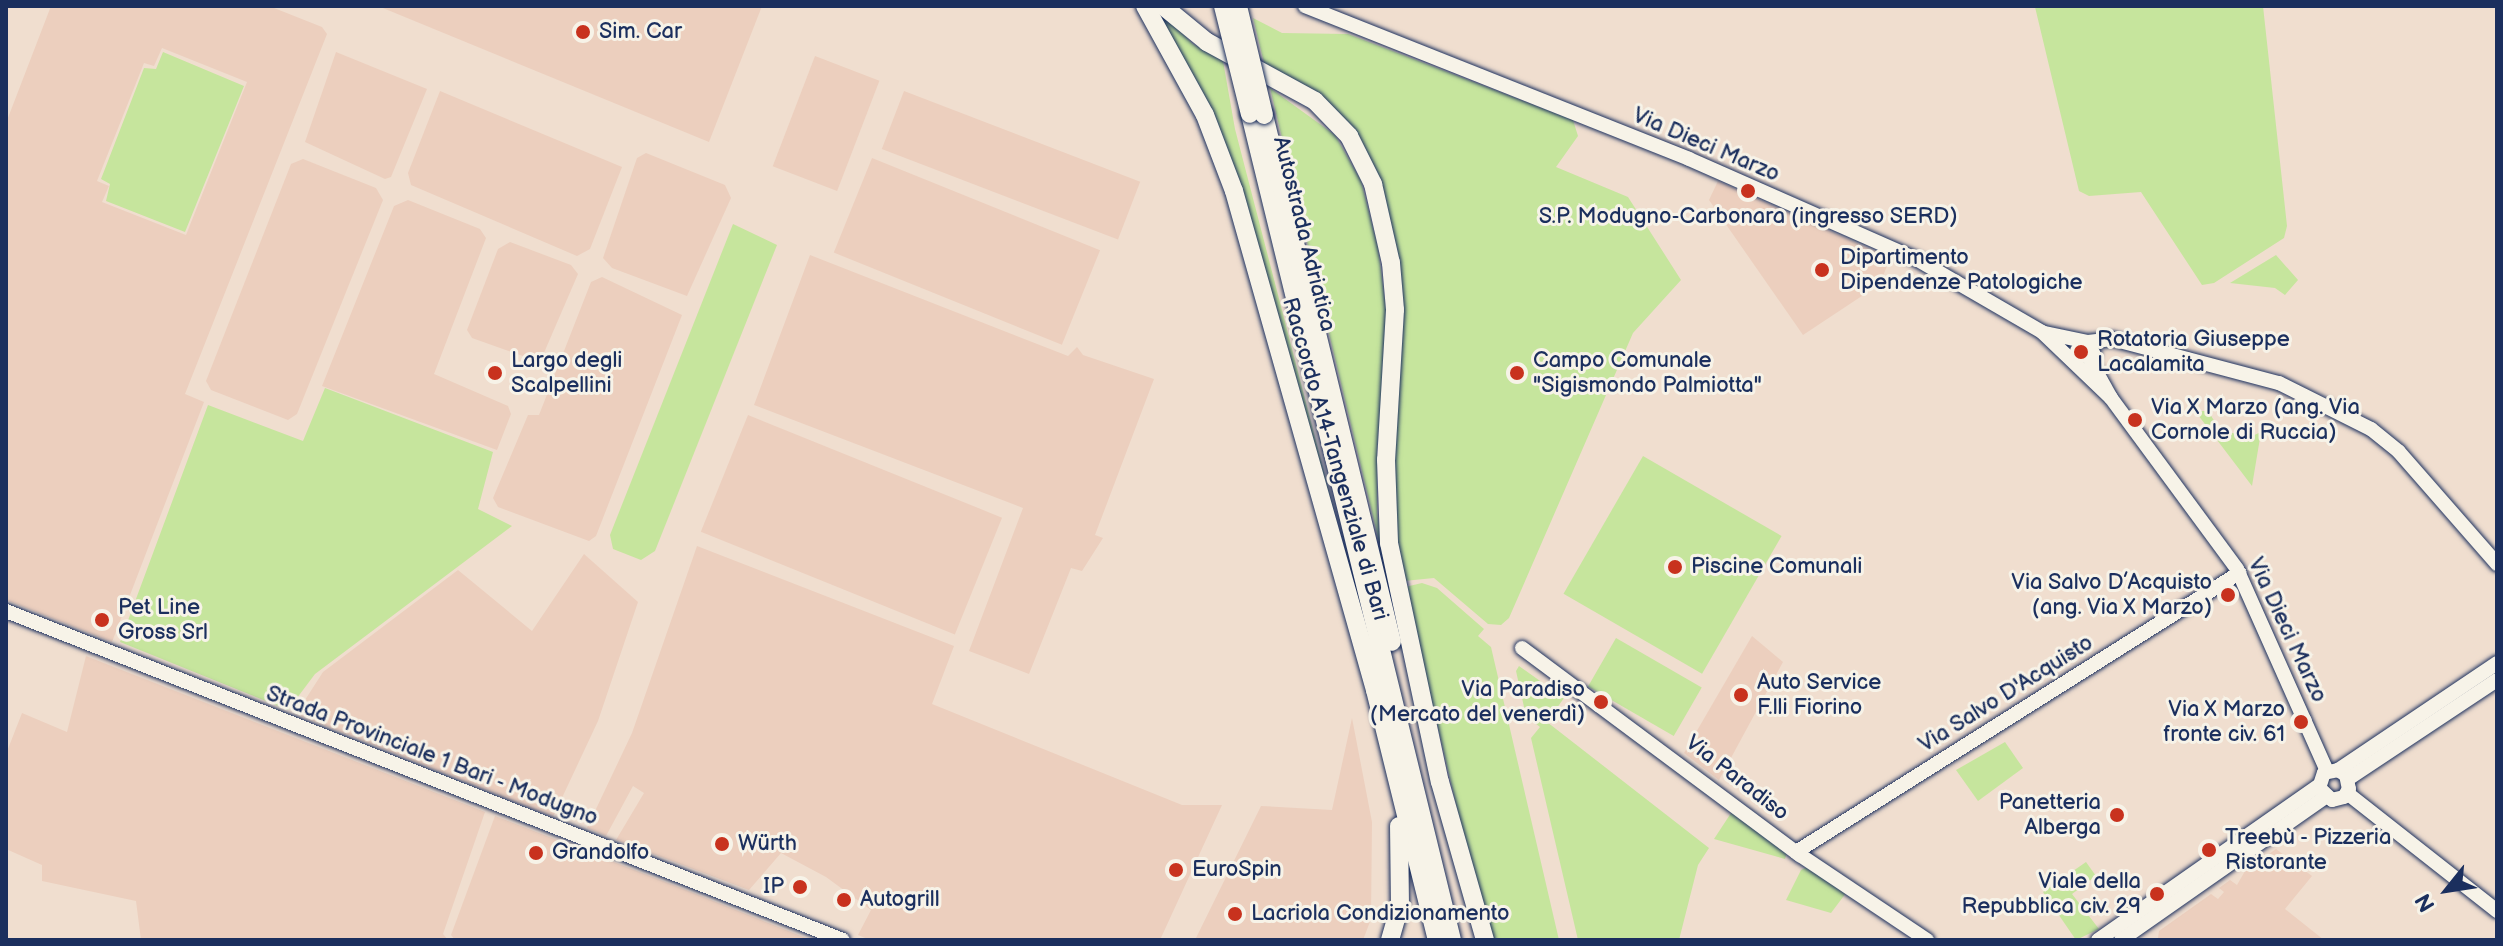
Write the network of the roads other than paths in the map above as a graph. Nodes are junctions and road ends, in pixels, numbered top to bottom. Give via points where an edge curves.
1 (1145, 6) edge
2 (1163, 6) edge
3 (1223, 6) edge
4 (1238, 6) edge
5 (1305, 6) edge
6 (1257, 115) junction
7 (2042, 332) junction
8 (2088, 350) junction
9 (2073, 362) junction
10 (2111, 398) junction
11 (2497, 564) edge
12 (2241, 577) junction
13 (6, 611) edge
14 (1522, 648) dead end
15 (2497, 663) edge
16 (2497, 680) edge
17 (1375, 690) junction
18 (1440, 782) junction
19 (2334, 783) junction
20 (1800, 855) junction
21 (2497, 911) edge
22 (843, 940) edge
23 (1390, 940) edge
24 (1437, 940) edge
25 (1452, 940) edge
26 (1464, 940) edge
27 (1478, 940) edge
28 (1485, 940) edge
29 (1927, 940) edge
30 (2098, 940) edge
31 (2121, 940) edge

1 - 17 highway, Raccordo A14-Tangenziale di Bari via 1225,162
2 - 18 highway via 1194,34 1325,109 1349,136 1373,184 1391,263 1395,310 1386,460 1389,543
3 - 6 highway, Autostrada Adriatica, bridge
4 - 6 highway, Autostrada Adriatica, bridge
5 - 7 street, Via Dieci Marzo via 1689,159 1879,242 1972,288
6 - 25 highway, Autostrada Adriatica
6 - 26 highway, Autostrada Adriatica
7 - 8 street
7 - 9 street, Via Dieci Marzo
8 - 9 street
8 - 9 street via 2071,346
8 - 10 street, Via Dieci Marzo
8 - 11 street via 2120,342 2279,383 2371,429 2399,452
9 - 10 street, Via Dieci Marzo
10 - 12 street, Via Dieci Marzo
12 - 19 street, Via Dieci Marzo
12 - 20 street, Via Salvo D'Acquisto
13 - 22 street, Strada Provinciale 1 Bari - Modugno
14 - 20 street, Via Paradiso
15 - 19 street
16 - 19 street
17 - 23 highway via 1401,842 1400,906
17 - 24 highway, Raccordo A14-Tangenziale di Bari
18 - 27 highway
18 - 28 highway
19 - 21 street, Via Dieci Marzo
19 - 30 street
19 - 31 street
20 - 29 street, Via Paradiso

